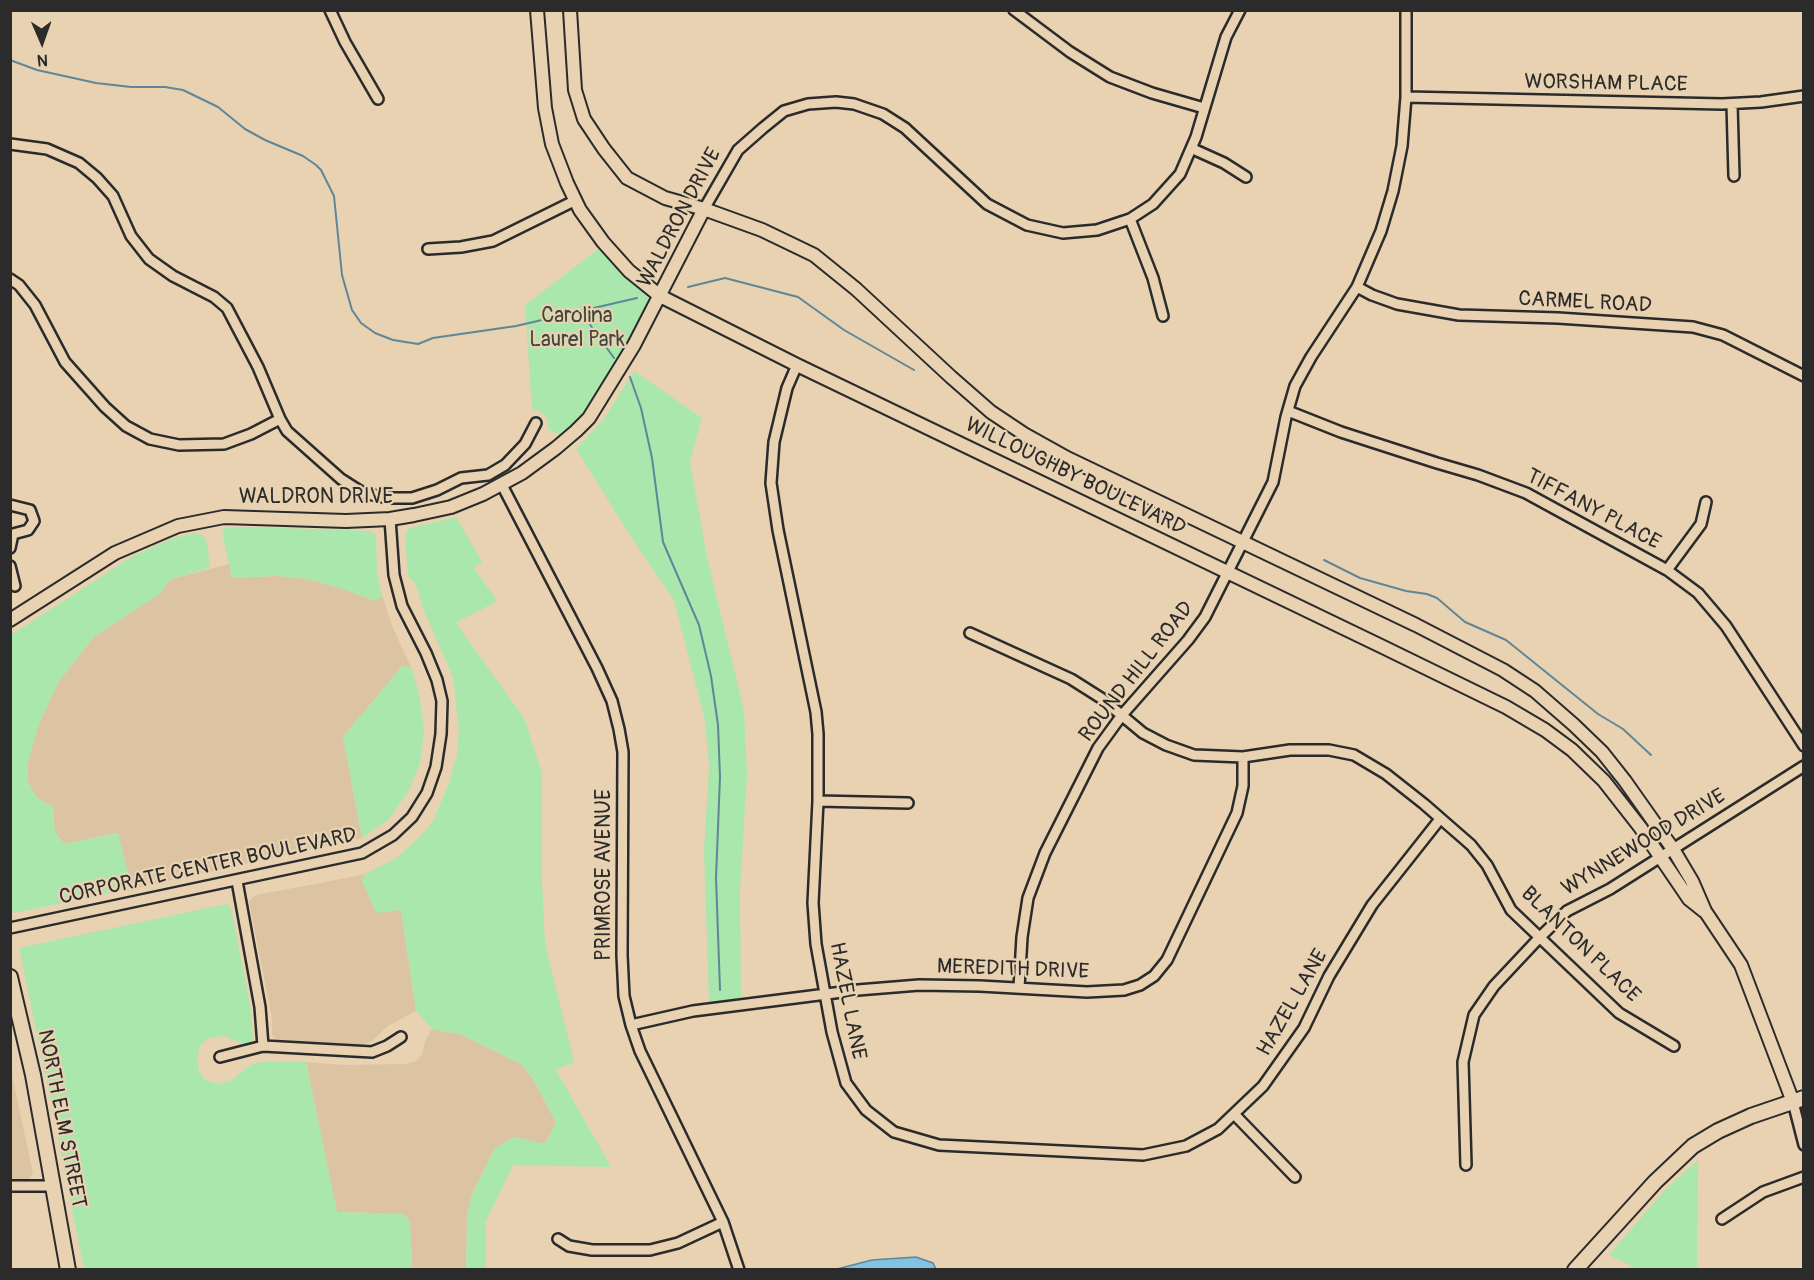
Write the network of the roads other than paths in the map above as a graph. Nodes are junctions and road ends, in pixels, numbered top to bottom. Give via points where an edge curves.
1 (330, 10) edge
2 (537, 10) edge
3 (570, 10) edge
4 (1014, 10) edge
5 (1240, 10) edge
6 (1406, 10) edge
7 (1803, 96) edge
8 (1406, 97) junction
9 (378, 99) dead end
10 (1732, 104) junction
11 (1204, 108) junction
12 (10, 144) edge
13 (1193, 149) junction
14 (1734, 176) dead end
15 (1246, 177) dead end
16 (576, 200) junction
17 (704, 209) junction
18 (1130, 219) junction
19 (428, 249) dead end
20 (10, 279) edge
21 (1357, 287) junction
22 (660, 296) junction
23 (1163, 316) dead end
24 (797, 365) junction
25 (1803, 376) edge
26 (1288, 411) junction
27 (280, 419) junction
28 (536, 423) dead end
29 (502, 485) junction
30 (1706, 502) dead end
31 (10, 505) edge
32 (390, 519) junction
33 (12, 532) edge
34 (1244, 543) junction
35 (10, 548) edge
36 (10, 566) edge
37 (1667, 570) junction
38 (1227, 572) junction
39 (15, 586) dead end
40 (10, 620) edge
41 (970, 633) dead end
42 (1122, 715) junction
43 (1803, 747) edge
44 (1243, 757) junction
45 (1803, 766) edge
46 (818, 801) junction
47 (908, 803) dead end
48 (1440, 819) junction
49 (1673, 849) junction
50 (1660, 856) junction
51 (237, 880) junction
52 (1705, 911) junction
53 (10, 928) edge
54 (1540, 937) junction
55 (10, 976) edge
56 (1019, 988) junction
57 (825, 994) junction
58 (631, 1024) junction
59 (401, 1037) dead end
60 (262, 1046) junction
61 (1674, 1046) dead end
62 (220, 1057) dead end
63 (1798, 1100) edge
64 (1234, 1114) junction
65 (1803, 1145) edge
66 (1466, 1165) dead end
67 (1295, 1176) dead end
68 (1803, 1177) edge
69 (10, 1186) edge
70 (53, 1186) junction
71 (1722, 1219) dead end
72 (723, 1222) junction
73 (558, 1239) dead end
74 (68, 1269) edge
75 (739, 1269) edge
76 (1575, 1269) edge

1 - 9 street
2 - 16 street, WILLOUGHBY BOULEVARD via 552,144
3 - 17 street, WILLOUGHBY BOULEVARD via 574,90 584,119 597,139 627,178 665,198
4 - 11 street via 1110,76
5 - 11 street, WALDRON DRIVE via 1226,37
6 - 8 street, ROUND HILL ROAD
7 - 10 street, WORSHAM PLACE
8 - 10 street, WORSHAM PLACE
8 - 21 street, ROUND HILL ROAD via 1393,191
10 - 14 street
11 - 13 street, WALDRON DRIVE
12 - 27 street via 47,149 79,163 113,196 131,236 149,259 228,308
13 - 15 street
13 - 18 street, WALDRON DRIVE via 1180,174 1153,204
16 - 19 street via 493,241
16 - 22 street, WILLOUGHBY BOULEVARD via 603,242 629,271
17 - 18 street, WALDRON DRIVE via 738,150 762,128 784,111 836,102 883,114 905,128 987,204 1027,225 1063,233 1097,230
17 - 22 street, WALDRON DRIVE
17 - 34 street, WILLOUGHBY BOULEVARD via 762,230 814,255 991,412 1024,434
18 - 23 street via 1154,278
20 - 27 street via 35,305 65,362 126,426 150,439 178,445 224,444
21 - 25 street, CARMEL ROAD via 1397,304 1459,315 1693,327 1723,335
21 - 26 street, ROUND HILL ROAD via 1311,357 1295,386
22 - 24 street, WILLOUGHBY BOULEVARD
22 - 29 street, WALDRON DRIVE via 589,418 576,432
24 - 38 street, WILLOUGHBY BOULEVARD
24 - 46 street, HAZEL LANE via 774,442 771,483 816,712
26 - 34 street, ROUND HILL ROAD via 1273,482
26 - 37 street, TIFFANY PLACE via 1526,493
27 - 28 street via 305,449 341,479 363,492 388,498 412,498 461,478 488,475 506,465 525,444
29 - 32 street, WALDRON DRIVE via 451,507
29 - 58 street, PRIMROSE AVENUE via 597,668 619,729 622,955 624,996
30 - 37 street via 1701,524
31 - 33 street via 30,510 34,521 28,530
32 - 40 street, WALDRON DRIVE via 224,517 178,525 115,553
32 - 51 street, CORPORATE CENTER BOULEVARD via 394,575 402,606 426,653 442,701 440,751 427,793 412,817 393,835 362,853
33 - 35 street
34 - 38 street, ROUND HILL ROAD
34 - 49 street, WILLOUGHBY BOULEVARD via 1416,625 1503,670 1534,691 1602,752
36 - 39 street
37 - 43 street, TIFFANY PLACE via 1698,593 1726,626
38 - 42 street, ROUND HILL ROAD via 1205,617
38 - 50 street, WILLOUGHBY BOULEVARD via 1545,730 1604,781
41 - 42 street, BLANTON PLACE via 1071,679
42 - 44 street, BLANTON PLACE via 1166,745 1194,755
42 - 56 street, ROUND HILL ROAD via 1098,748 1072,797 1028,898
44 - 48 street, BLANTON PLACE via 1290,750 1329,750 1354,755 1386,774
44 - 56 street, MEREDITH DRIVE via 1243,786 1237,813 1167,960 1154,976 1124,990
45 - 49 street, WYNNEWOOD DRIVE
46 - 47 street
46 - 57 street, HAZEL LANE via 813,903
48 - 54 street, BLANTON PLACE via 1471,845 1487,865 1511,910
48 - 64 street, HAZEL LANE via 1372,905 1329,976 1304,1028 1263,1086
49 - 50 street, WYNNEWOOD DRIVE
49 - 52 street, WILLOUGHBY BOULEVARD
50 - 52 street, WILLOUGHBY BOULEVARD via 1689,899
50 - 54 street, WYNNEWOOD DRIVE via 1567,911
51 - 53 street, CORPORATE CENTER BOULEVARD
51 - 60 street via 260,1007
52 - 63 street, WILLOUGHBY BOULEVARD via 1741,965
54 - 61 street, BLANTON PLACE via 1618,1013
54 - 66 street, WYNNEWOOD DRIVE via 1494,986 1474,1015 1463,1062
55 - 70 main road, NORTH ELM STREET
56 - 57 street, MEREDITH DRIVE via 919,985
57 - 58 street, MEREDITH DRIVE via 693,1011
57 - 64 street, HAZEL LANE via 846,1083 866,1110 894,1131 939,1145 1143,1155 1186,1146 1218,1129
58 - 72 street, PRIMROSE AVENUE via 640,1051
59 - 60 street via 372,1052
60 - 62 street
63 - 65 street
63 - 76 main road via 1751,1116 1693,1146
64 - 67 street
68 - 71 street via 1763,1192
69 - 70 street
70 - 74 main road, NORTH ELM STREET
72 - 73 street via 678,1243 650,1250 592,1250 569,1246
72 - 75 street, PRIMROSE AVENUE

